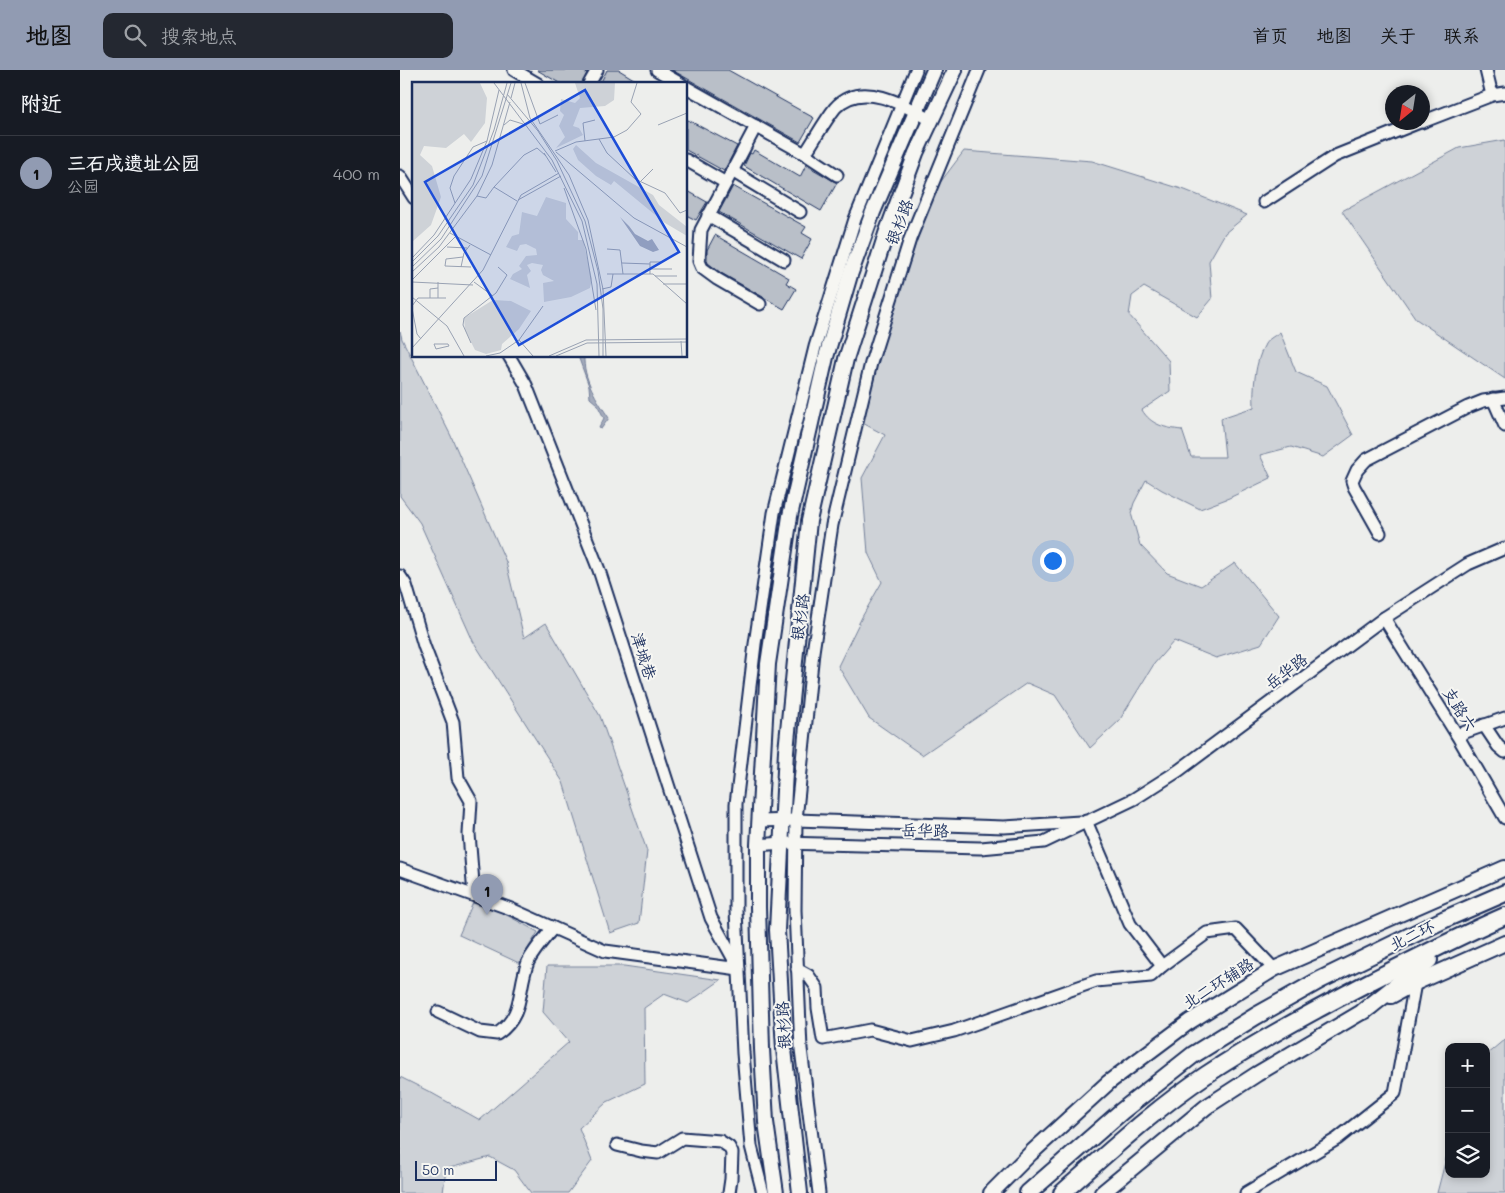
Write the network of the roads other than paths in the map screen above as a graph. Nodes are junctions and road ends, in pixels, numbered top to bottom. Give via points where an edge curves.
1 (514, 70) edge
2 (597, 70) edge
3 (657, 70) edge
4 (916, 70) edge
5 (934, 70) edge
6 (955, 70) edge
7 (980, 70) edge
8 (1486, 70) edge
9 (535, 82) edge
10 (590, 82) edge
11 (678, 82) edge
12 (688, 88) edge
13 (1505, 93) edge
14 (1492, 95) junction
15 (901, 105) junction
16 (916, 111) junction
17 (1430, 119) edge
18 (932, 120) junction
19 (756, 126) junction
20 (1401, 130) edge
21 (805, 154) junction
22 (688, 161) edge
23 (732, 171) junction
24 (837, 175) dead end
25 (400, 176) edge
26 (726, 183) junction
27 (412, 195) edge
28 (1264, 202) dead end
29 (800, 212) dead end
30 (708, 215) junction
31 (784, 260) dead end
32 (760, 304) dead end
33 (511, 358) edge
34 (1505, 398) edge
35 (1493, 399) junction
36 (1505, 426) edge
37 (1380, 533) dead end
38 (1505, 548) edge
39 (400, 576) edge
40 (1384, 618) junction
41 (1505, 718) edge
42 (1484, 725) junction
43 (1457, 735) junction
44 (1505, 752) edge
45 (1505, 818) edge
46 (789, 820) junction
47 (759, 821) junction
48 (1086, 821) junction
49 (789, 843) junction
50 (758, 845) junction
51 (1505, 868) edge
52 (400, 869) edge
53 (1505, 893) edge
54 (474, 895) junction
55 (1505, 916) edge
56 (553, 928) junction
57 (1458, 936) junction
58 (1505, 942) edge
59 (1162, 966) junction
60 (739, 969) junction
61 (797, 969) junction
62 (1274, 969) junction
63 (1415, 983) junction
64 (1364, 1011) junction
65 (438, 1012) dead end
66 (766, 1122) junction
67 (617, 1145) dead end
68 (729, 1193) edge
69 (763, 1193) edge
70 (768, 1193) edge
71 (776, 1193) edge
72 (800, 1193) edge
73 (819, 1193) edge
74 (991, 1193) edge
75 (1028, 1193) edge
76 (1062, 1193) edge
77 (1102, 1193) edge
78 (1246, 1193) edge

1 - 9 street
2 - 10 street
3 - 11 street
4 - 15 street
5 - 16 main road, 银杉路
6 - 18 main road, 银杉路
7 - 46 street, 银杉路 via 910,239 869,372 832,524
8 - 14 street
12 - 19 street
13 - 14 street
14 - 17 street
15 - 16 street
15 - 21 street via 868,94 845,100
15 - 60 street via 855,219 814,347 774,513 736,804
16 - 18 street
16 - 47 main road, 银杉路 via 850,275 826,357 790,516 768,664
18 - 46 main road, 银杉路 via 886,234 846,359 808,521 786,751
19 - 21 street
19 - 23 street
20 - 28 street via 1335,156
21 - 24 street
22 - 26 street
23 - 26 street
23 - 29 street
25 - 27 street
26 - 30 street
30 - 31 street
30 - 32 street via 699,239 702,268
33 - 60 street, 津城巷 via 526,384 599,570 711,918
34 - 35 street
35 - 36 street
35 - 37 street via 1468,407 1362,464 1352,480
38 - 40 street, 岳华路 via 1468,564
39 - 54 street via 406,585 424,646 453,722 458,778 471,801 469,834
40 - 43 street, 支路六
40 - 48 street, 岳华路 via 1178,771 1134,799
41 - 42 street
42 - 43 street
42 - 44 street
43 - 45 street, 支路六
46 - 47 street, 岳华路
46 - 48 street, 岳华路 via 1004,827
46 - 49 main road, 银杉路
47 - 50 main road, 银杉路
48 - 49 street, 岳华路 via 1044,842 981,848
48 - 59 street via 1130,924
49 - 50 street, 岳华路
49 - 61 street, 银杉路
49 - 72 main road, 银杉路 via 778,940 784,1049
50 - 66 main road, 银杉路
51 - 62 main road, 北二环辅路
52 - 54 street
53 - 75 highway, 北二环 via 1320,980 1193,1055 1122,1111
54 - 56 street
55 - 57 highway, 北二环
56 - 60 street via 605,951
56 - 65 street via 529,962 517,1012 506,1028 497,1034 480,1032
57 - 64 highway
57 - 76 highway, 北二环 via 1264,1038 1205,1076 1132,1131
58 - 63 main road
59 - 61 street via 1150,976 1096,981 954,1031 912,1041 870,1030 823,1039 817,988 808,975
59 - 62 street via 1207,933 1236,930
60 - 69 street via 751,1146
61 - 73 street, 银杉路 via 801,1049
62 - 74 main road, 北二环辅路 via 1189,1022 1109,1082
63 - 64 main road
63 - 78 street via 1395,1093 1336,1139
64 - 77 main road via 1206,1107
66 - 70 main road
66 - 71 main road, 银杉路
67 - 68 street via 658,1152 682,1138 720,1141 732,1153

